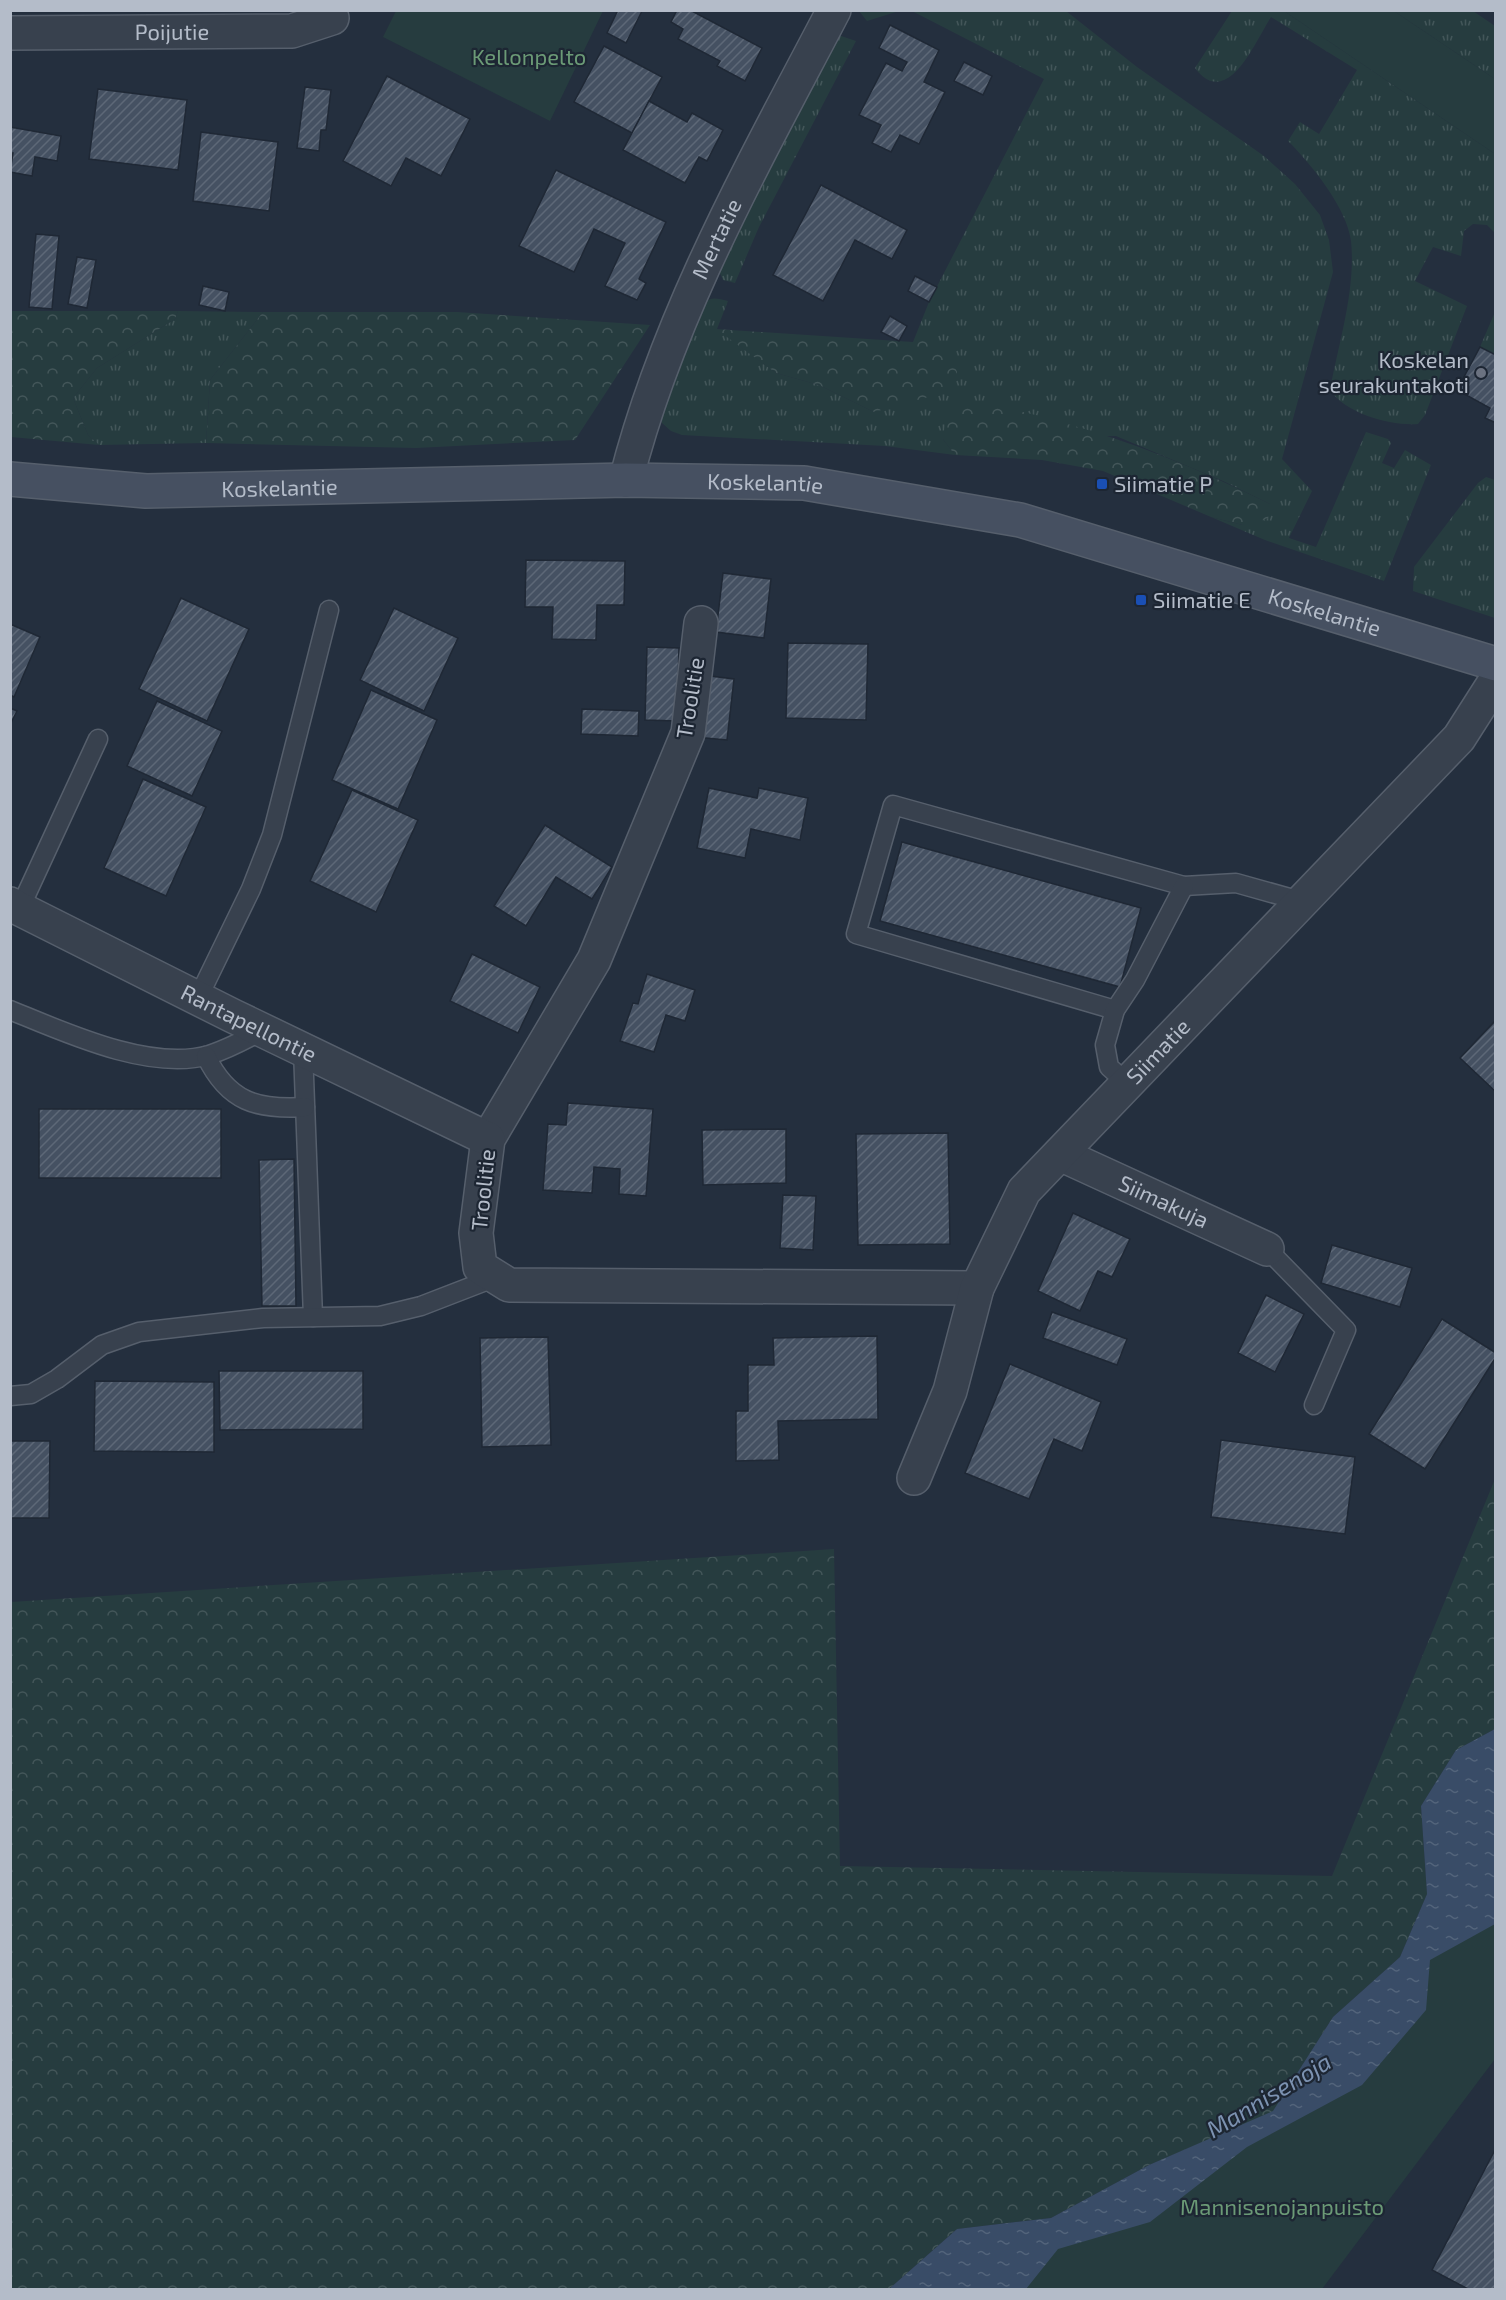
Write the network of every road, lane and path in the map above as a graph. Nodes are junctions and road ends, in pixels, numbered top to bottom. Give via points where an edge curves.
1 (834, 10) edge
2 (332, 18) dead end
3 (10, 33) edge
4 (10, 479) edge
5 (626, 480) junction
6 (329, 610) dead end
7 (701, 623) dead end
8 (1496, 664) edge
9 (1496, 680) edge
10 (98, 740) dead end
11 (1184, 886) junction
12 (1304, 902) junction
13 (15, 906) edge
14 (198, 998) junction
15 (10, 1010) edge
16 (1115, 1010) junction
17 (263, 1030) junction
18 (303, 1050) junction
19 (206, 1056) junction
20 (1128, 1084) junction
21 (305, 1107) junction
22 (488, 1139) junction
23 (1060, 1154) junction
24 (1267, 1249) joint
25 (496, 1277) junction
26 (977, 1288) junction
27 (313, 1317) junction
28 (10, 1396) edge
29 (1314, 1405) dead end
30 (914, 1478) dead end

1 - 5 street, Mertatie via 765,141 686,306 637,436
2 - 3 street, Poijutie via 292,31
4 - 5 main road, Koskelantie via 146,491
5 - 8 main road, Koskelantie via 804,483 1020,520
6 - 14 lane via 272,835 251,889
7 - 22 street, Troolitie via 688,733 594,960
9 - 12 street, Siimatie via 1459,738
10 - 13 lane
11 - 12 lane via 1236,883
11 - 16 lane
11 - 16 lane via 893,805 856,934
12 - 20 street, Siimatie
13 - 14 street, Rantapellontie
14 - 17 street, Rantapellontie
15 - 19 lane via 124,1052 165,1058
16 - 20 lane via 1105,1045 1109,1067
17 - 18 street, Rantapellontie
17 - 19 lane
18 - 21 lane
18 - 22 street, Rantapellontie
19 - 21 lane via 216,1077 251,1103 277,1109
20 - 23 street, Siimatie
21 - 27 lane
22 - 25 street, Troolitie via 476,1233 480,1267
23 - 24 street, Siimakuja
23 - 26 street, Siimatie via 1024,1191
24 - 29 lane via 1346,1330
25 - 26 street via 509,1285
25 - 27 lane via 421,1306 380,1316
26 - 30 street, Siimatie via 950,1391
27 - 28 lane via 263,1318 139,1332 102,1345 31,1394

